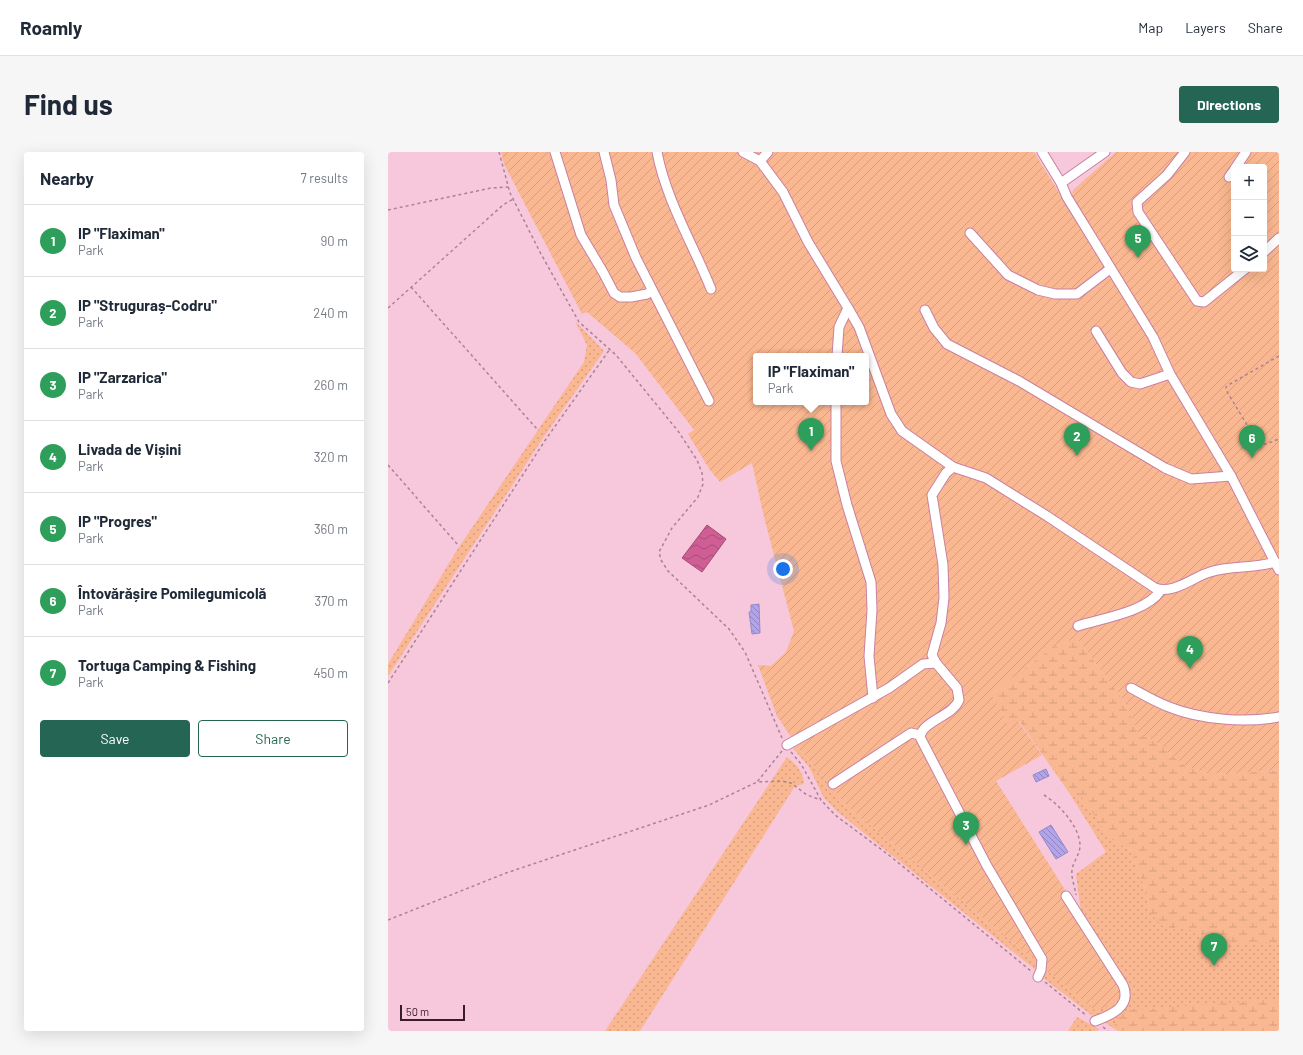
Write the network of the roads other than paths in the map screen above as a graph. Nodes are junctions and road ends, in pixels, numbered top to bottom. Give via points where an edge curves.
1 (555, 152) edge
2 (604, 152) edge
3 (657, 152) edge
4 (743, 152) edge
5 (768, 152) edge
6 (1042, 152) edge
7 (1105, 152) edge
8 (1185, 152) edge
9 (1246, 152) edge
10 (760, 161) junction
11 (1238, 164) edge
12 (1061, 183) junction
13 (970, 233) dead end
14 (1279, 238) edge
15 (1267, 249) edge
16 (1110, 269) junction
17 (1240, 272) edge
18 (711, 289) dead end
19 (652, 290) junction
20 (848, 308) junction
21 (925, 310) dead end
22 (1096, 331) dead end
23 (837, 353) edge
24 (868, 353) edge
25 (869, 355) edge
26 (1170, 374) junction
27 (709, 401) dead end
28 (836, 405) edge
29 (953, 467) junction
30 (1231, 476) junction
31 (1277, 562) edge
32 (1161, 590) junction
33 (1078, 626) dead end
34 (936, 663) junction
35 (1131, 688) dead end
36 (873, 698) junction
37 (1279, 717) edge
38 (920, 735) junction
39 (787, 746) road end
40 (833, 784) dead end
41 (1066, 896) dead end
42 (1038, 977) road end
43 (1095, 1021) road end

1 - 19 street via 581,234 614,293 620,297 631,297 647,294
2 - 19 street via 614,205
3 - 18 street via 667,188
4 - 10 street
5 - 10 street
6 - 12 street
7 - 12 street
8 - 17 street via 1167,175 1137,202 1138,212 1198,301 1204,302
9 - 11 street
10 - 20 street via 786,196 808,242
12 - 16 street
13 - 16 street via 1008,275 1038,290 1054,294 1077,294
14 - 15 street
16 - 26 street via 1153,337
19 - 27 street
20 - 23 street via 839,327
20 - 24 street
21 - 30 street via 934,328 948,344 1019,381 1165,468 1191,479
22 - 26 street via 1118,367 1131,382 1140,384
25 - 29 street via 898,425
26 - 30 street
28 - 36 street via 836,461 871,582 869,656
29 - 32 street via 986,478
29 - 34 street via 932,495 943,565 944,591 941,623 932,652
30 - 31 street
31 - 32 street via 1217,570 1172,589
32 - 33 street via 1145,605
34 - 36 street via 923,664
34 - 38 street via 957,688 959,700 956,707 923,729
35 - 37 street via 1171,708 1191,714 1227,718
36 - 39 street
38 - 40 street via 911,733
38 - 42 street via 987,866 1042,959
41 - 43 street via 1125,992 1120,1009

